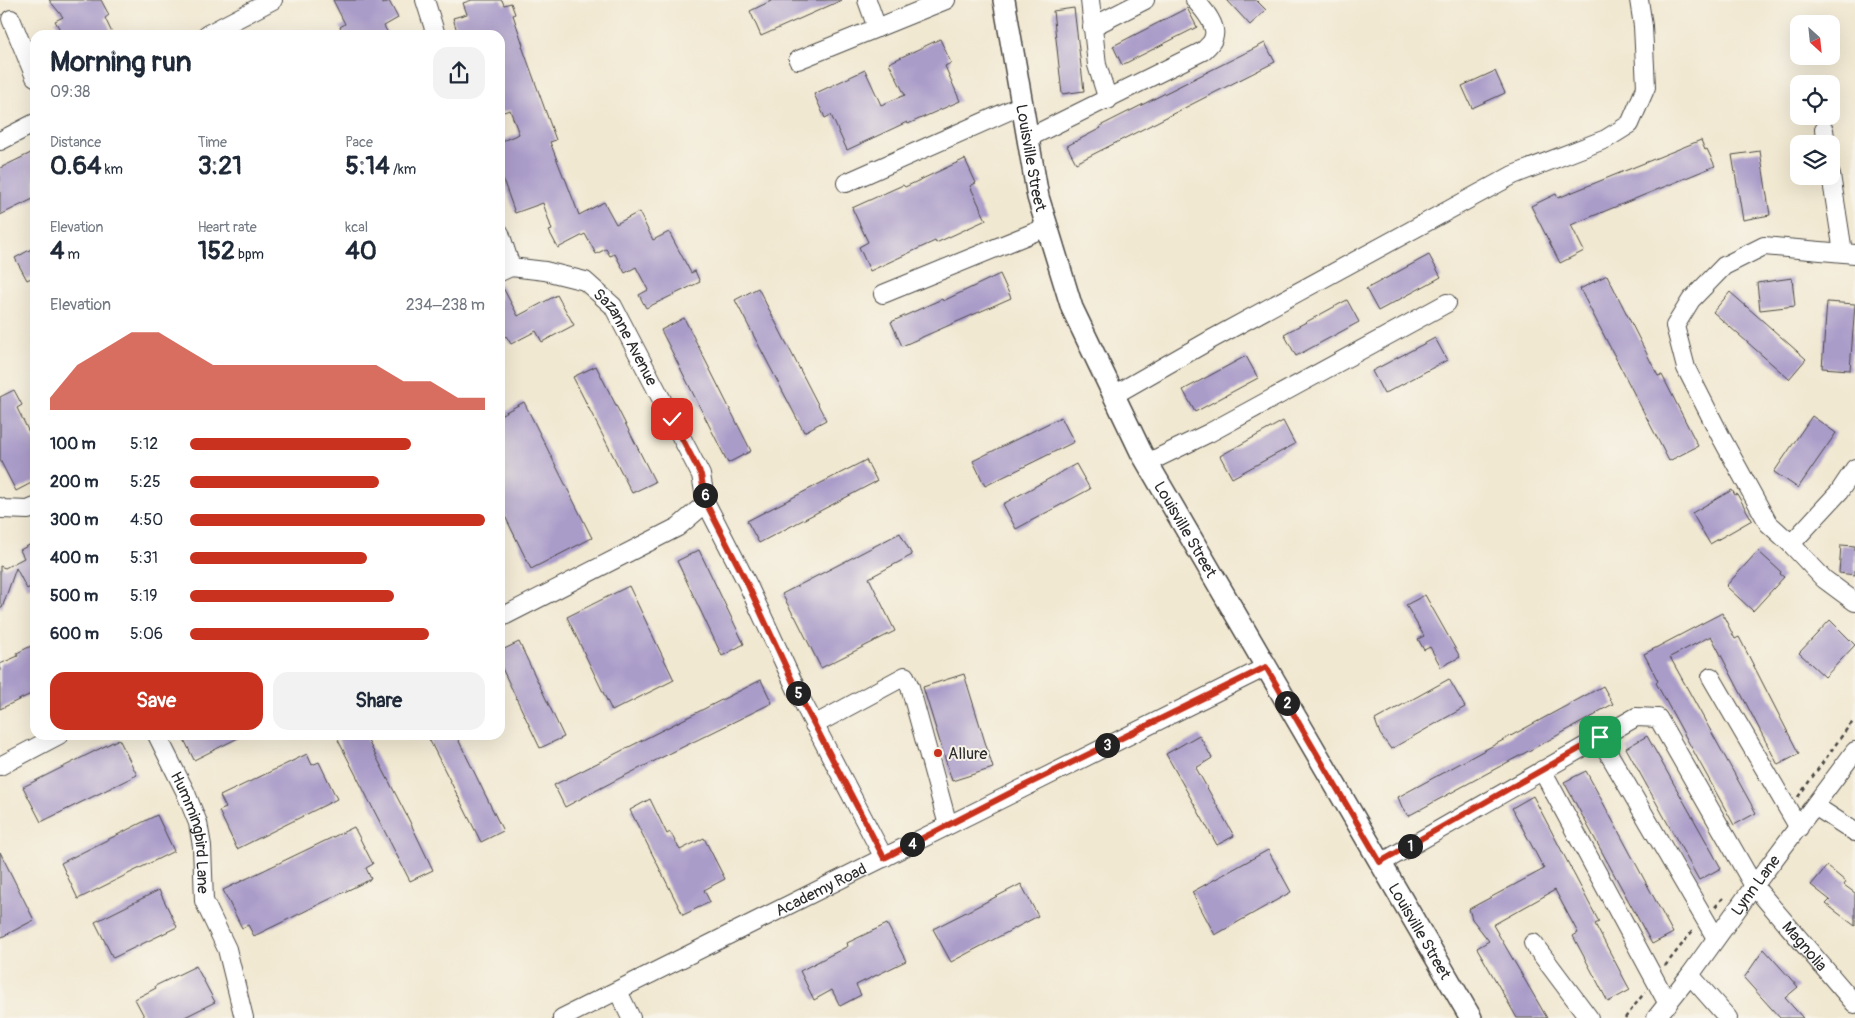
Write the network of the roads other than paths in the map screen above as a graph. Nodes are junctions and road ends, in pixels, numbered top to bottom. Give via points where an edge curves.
1 (273, 0) edge
2 (425, 0) edge
3 (867, 0) edge
4 (946, 0) edge
5 (1004, 0) edge
6 (1090, 0) edge
7 (1145, 0) edge
8 (1195, 0) edge
9 (1639, 0) edge
10 (11, 19) dead end
11 (1092, 26) junction
12 (877, 28) junction
13 (216, 30) edge
14 (434, 30) edge
15 (798, 60) dead end
16 (30, 65) edge
17 (1108, 100) junction
18 (1022, 105) junction
19 (30, 126) edge
20 (1028, 138) junction
21 (0, 141) edge
22 (846, 183) dead end
23 (1833, 185) edge
24 (1047, 227) junction
25 (1849, 253) edge
26 (506, 270) edge
27 (883, 294) dead end
28 (1447, 303) dead end
29 (1114, 395) junction
30 (1147, 463) junction
31 (1855, 468) edge
32 (706, 503) junction
33 (0, 507) edge
34 (30, 509) edge
35 (1792, 544) junction
36 (1855, 602) edge
37 (505, 615) edge
38 (1266, 667) junction
39 (1711, 677) dead end
40 (814, 725) junction
41 (1600, 737) junction
42 (49, 740) edge
43 (160, 740) edge
44 (1855, 751) edge
45 (0, 766) edge
46 (1542, 770) junction
47 (1815, 806) junction
48 (948, 825) junction
49 (1798, 828) junction
50 (1855, 832) edge
51 (884, 858) junction
52 (1380, 862) junction
53 (1754, 886) junction
54 (1716, 938) junction
55 (1533, 943) dead end
56 (1690, 975) junction
57 (618, 991) junction
58 (1668, 1004) junction
59 (1855, 1004) edge
60 (244, 1018) edge
61 (562, 1018) edge
62 (631, 1018) edge
63 (1472, 1018) edge
64 (1590, 1018) edge
65 (1656, 1018) edge
66 (1728, 1018) edge

1 - 13 street
2 - 14 street
3 - 12 street
4 - 12 street
5 - 18 main road, Louisville Street
6 - 11 street
7 - 11 street
8 - 17 street via 1215,29 1213,39 1203,51
9 - 29 street via 1646,87 1630,124 1606,138 1513,175
10 - 16 street
11 - 17 street via 1097,65
12 - 15 street
17 - 20 street
18 - 20 main road, Louisville Street
18 - 22 street
19 - 21 street
20 - 24 main road, Louisville Street via 1038,197
23 - 25 street
24 - 27 street
24 - 29 main road, Louisville Street via 1072,308
25 - 35 street via 1764,246 1724,266 1691,300 1675,326 1686,368 1721,437 1768,523
26 - 32 street, Sazanne Avenue via 545,271 585,281 613,306 701,475
28 - 30 street via 1209,433
29 - 30 main road, Louisville Street
30 - 38 main road, Louisville Street
31 - 35 street via 1839,492
32 - 37 street via 678,527
32 - 40 street, Sazanne Avenue
33 - 34 street
35 - 36 street via 1824,579
38 - 48 street, Academy Road
38 - 52 main road, Louisville Street
39 - 49 street
40 - 48 street via 905,676
40 - 51 street, Sazanne Avenue
41 - 46 street
41 - 53 street, Magnolia via 1636,716 1658,718
41 - 54 street
42 - 45 street
43 - 60 street, Hummingbird Lane via 198,823 204,901 227,949
44 - 47 street, Lynn Lane
46 - 52 street
46 - 58 street
47 - 49 street, Lynn Lane
47 - 50 street
48 - 51 street, Academy Road
49 - 53 street, Lynn Lane
51 - 57 street, Academy Road
52 - 63 main road, Louisville Street
53 - 54 street, Lynn Lane
53 - 59 street, Magnolia
54 - 56 street, Lynn Lane
55 - 64 street
56 - 58 street, Lynn Lane
56 - 66 street
57 - 61 street, Academy Road
57 - 62 street
58 - 65 street, Lynn Lane

